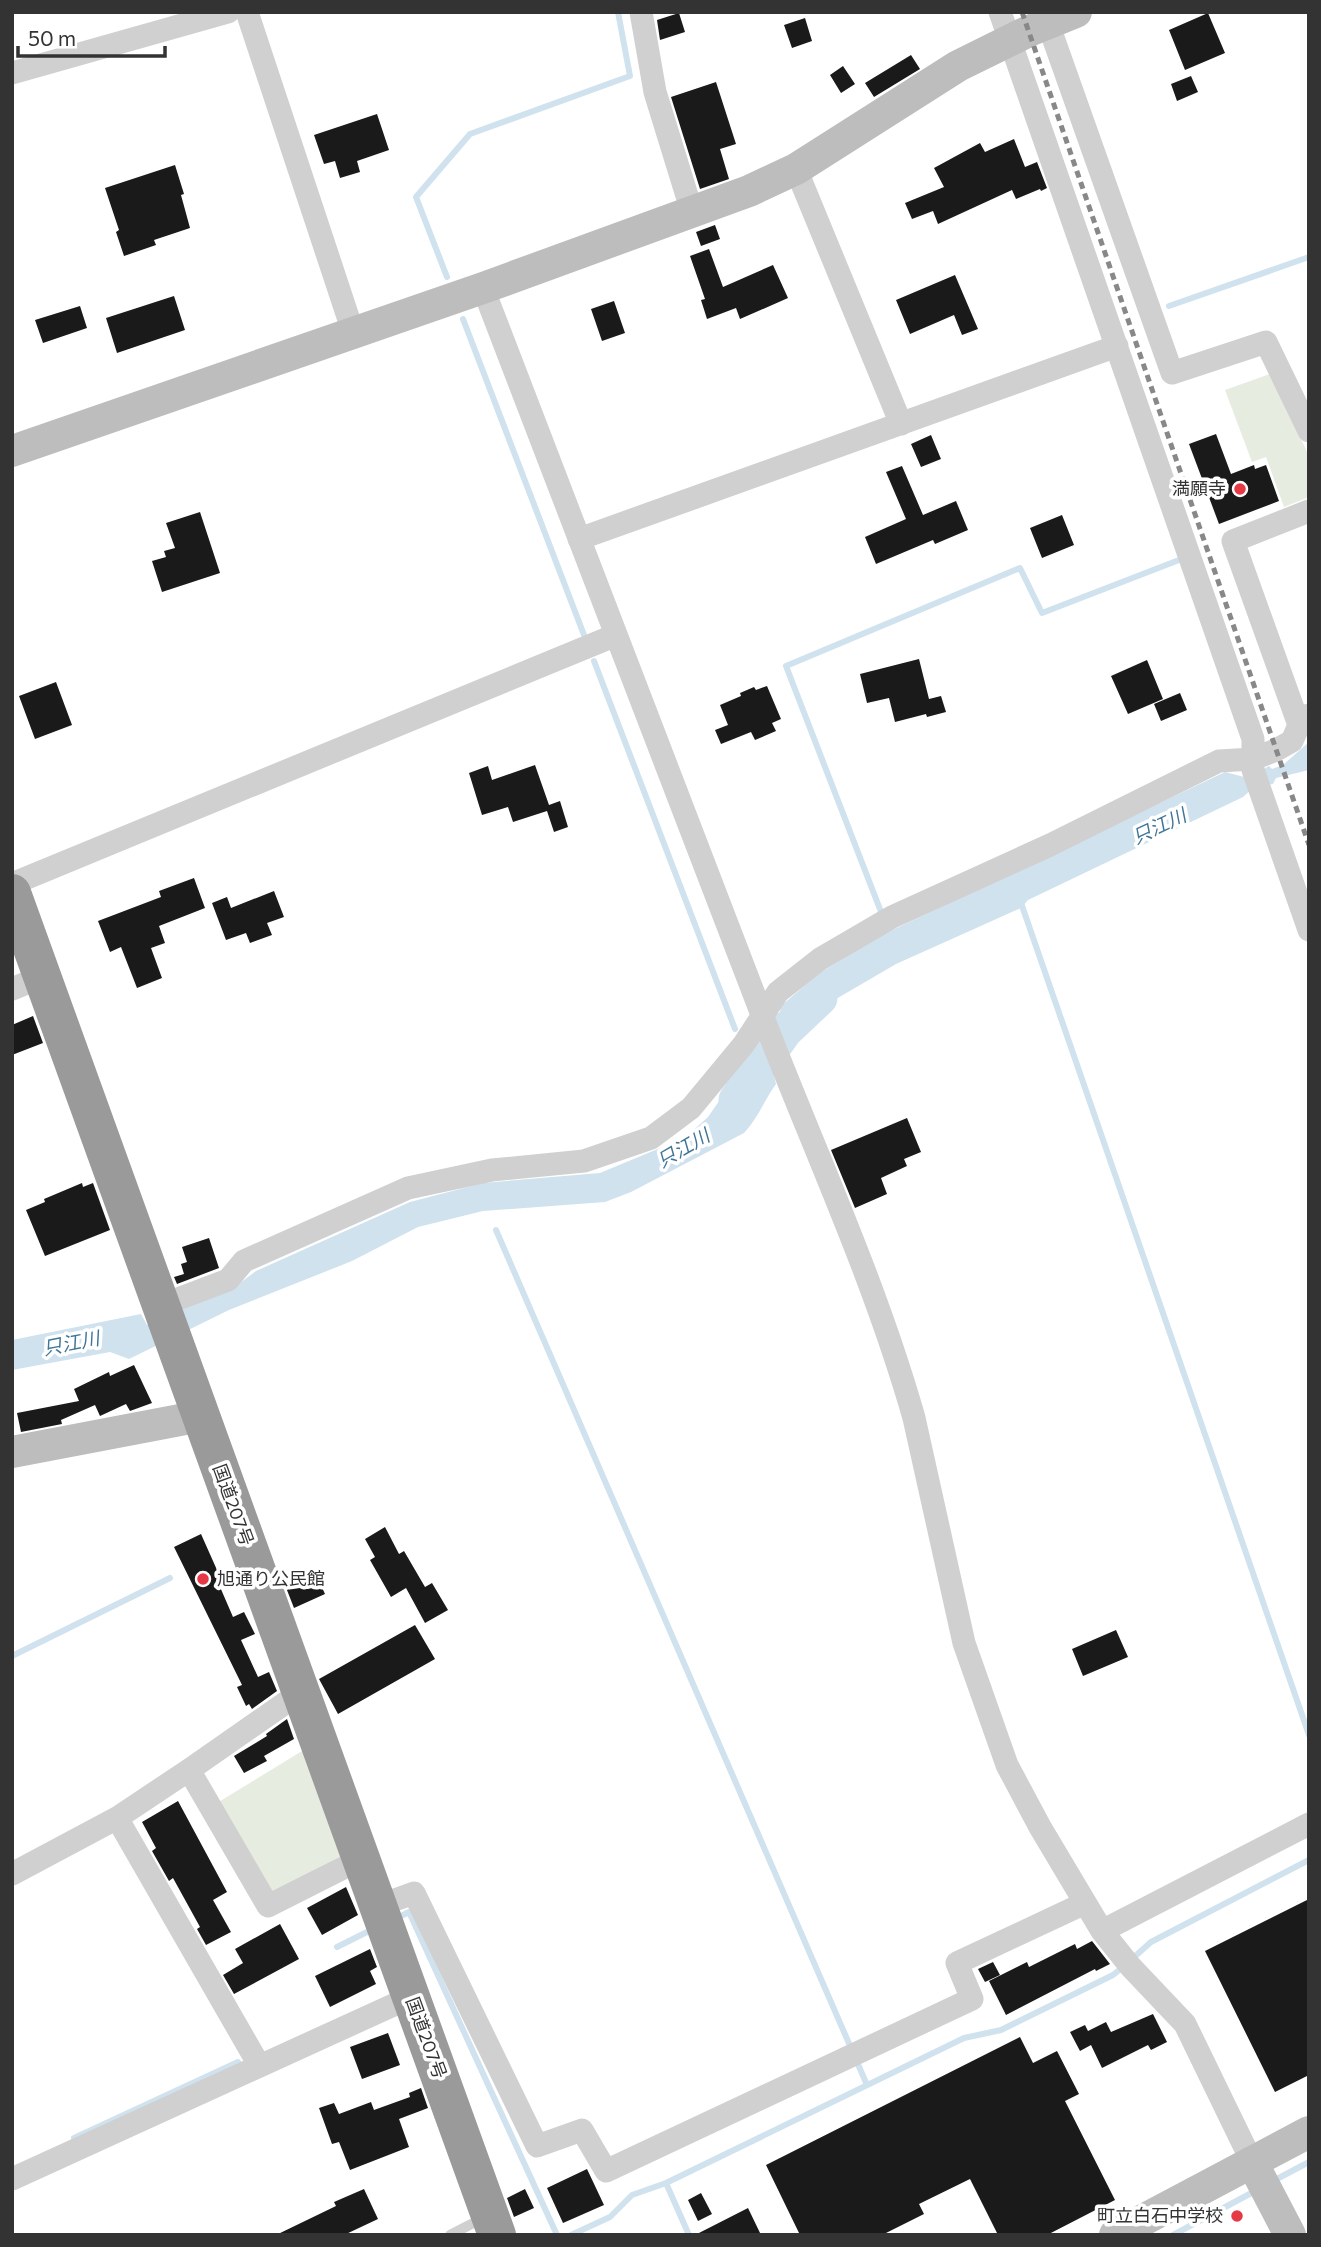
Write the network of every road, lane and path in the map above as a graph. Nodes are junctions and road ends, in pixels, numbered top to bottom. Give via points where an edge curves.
1 (228, 12) edge
2 (247, 12) edge
3 (641, 12) edge
4 (1056, 16) edge
5 (1005, 26) edge
6 (12, 73) edge
7 (796, 169) junction
8 (692, 212) junction
9 (483, 288) junction
10 (353, 332) junction
11 (1117, 346) junction
12 (901, 424) junction
13 (1309, 431) edge
14 (12, 452) edge
15 (1309, 512) edge
16 (579, 538) junction
17 (616, 635) junction
18 (1304, 720) edge
19 (1255, 773) junction
20 (12, 884) edge
21 (12, 893) edge
22 (1309, 930) edge
23 (27, 983) edge
24 (766, 1025) junction
25 (162, 1305) junction
26 (201, 1416) junction
27 (12, 1452) edge
28 (301, 1692) junction
29 (189, 1770) junction
30 (117, 1818) junction
31 (1309, 1824) edge
32 (361, 1859) junction
33 (12, 1874) edge
34 (1085, 1903) junction
35 (382, 1917) junction
36 (1102, 1931) junction
37 (411, 1997) junction
38 (259, 2065) junction
39 (1309, 2132) edge
40 (1260, 2178) junction
41 (12, 2179) edge
42 (493, 2225) edge
43 (450, 2235) edge
44 (1115, 2235) edge
45 (1290, 2235) edge

1 - 6 street
2 - 10 street
3 - 8 street via 655,92
4 - 5 street
4 - 13 street via 1172,373 1266,342
5 - 7 street via 958,66
5 - 11 street
7 - 8 street
7 - 12 street
8 - 9 street
9 - 10 street
9 - 16 street
10 - 14 street
11 - 12 street
11 - 19 street via 1253,739
12 - 16 street
15 - 18 street via 1233,541
16 - 17 street
17 - 20 street
17 - 24 street
18 - 19 street via 1292,741 1276,750
19 - 22 street
19 - 24 street via 1219,761 885,921 820,959 778,992
21 - 23 highway, 国道207号
23 - 25 highway, 国道207号
24 - 25 street via 744,1044 691,1108 651,1138 584,1161 492,1170 408,1188 244,1261 228,1280
24 - 34 street via 905,1383 964,1643 1003,1753
25 - 26 highway, 国道207号
26 - 27 street
26 - 28 highway, 国道207号
28 - 29 street
28 - 32 highway, 国道207号
29 - 30 street
29 - 32 street via 268,1906
30 - 33 street
30 - 38 street
31 - 36 street
32 - 35 highway, 国道207号
34 - 35 street via 957,1963 972,1999 606,2171 582,2130 537,2146 414,1893
34 - 36 street
35 - 37 highway, 国道207号
36 - 40 street via 1185,2024
37 - 38 street
37 - 42 highway, 国道207号
38 - 41 street
39 - 40 street
40 - 44 street
40 - 45 street
42 - 43 lane

